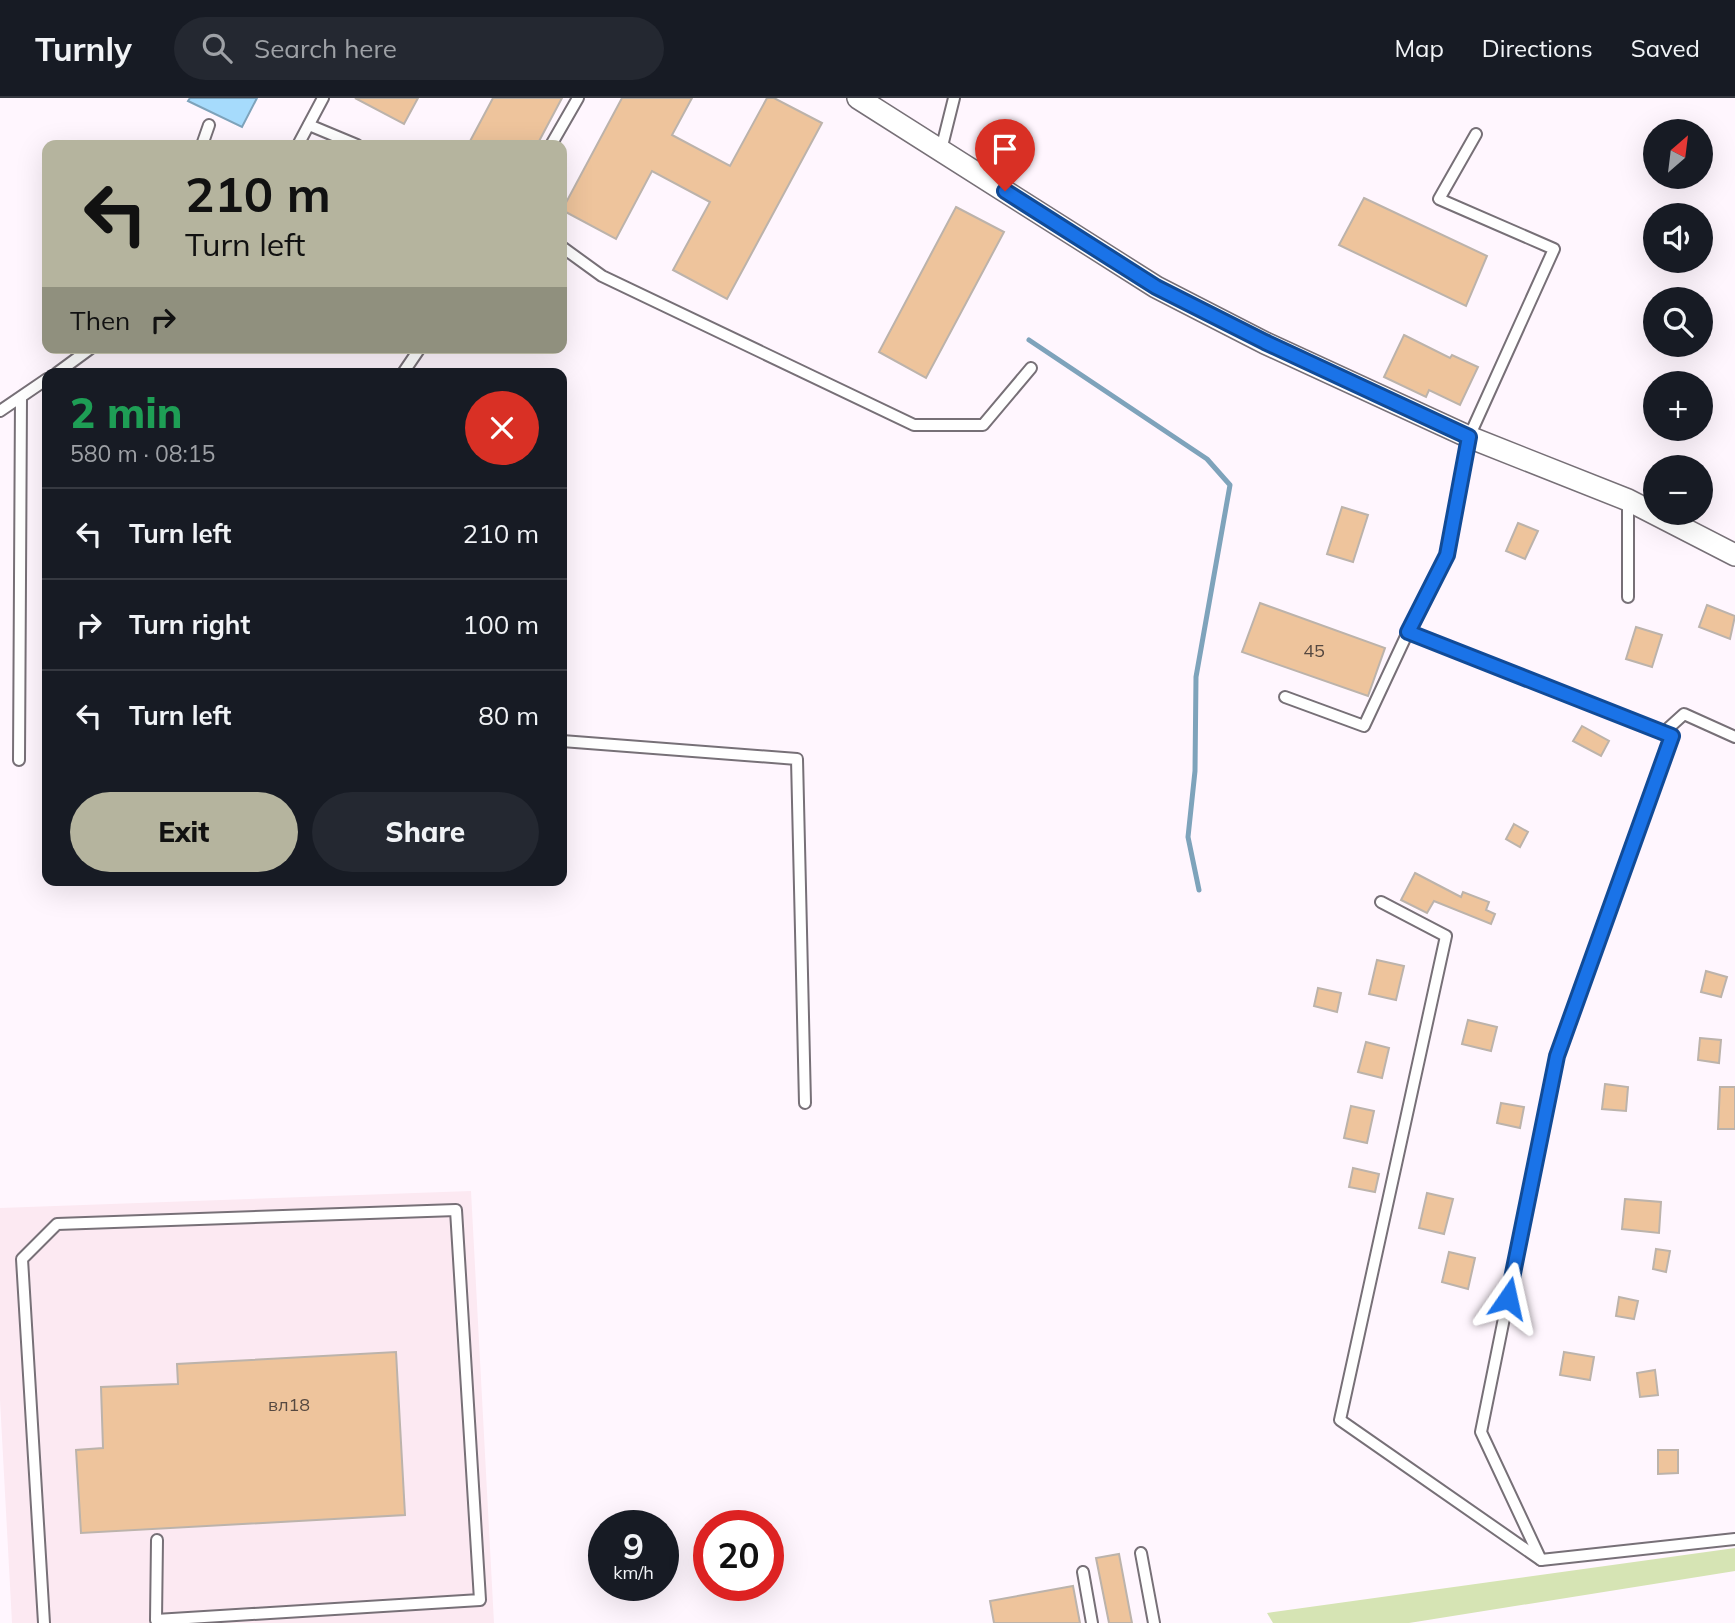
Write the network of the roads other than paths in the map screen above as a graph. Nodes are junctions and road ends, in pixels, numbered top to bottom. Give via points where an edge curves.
1 (323, 98) edge
2 (578, 98) edge
3 (858, 98) edge
4 (954, 98) edge
5 (209, 125) dead end
6 (309, 125) junction
7 (1476, 134) dead end
8 (204, 140) edge
9 (301, 140) edge
10 (345, 140) edge
11 (554, 140) edge
12 (940, 150) junction
13 (567, 251) edge
14 (83, 354) edge
15 (64, 368) edge
16 (1031, 368) dead end
17 (42, 383) edge
18 (21, 398) junction
19 (0, 411) edge
20 (1469, 437) junction
21 (1628, 500) junction
22 (1735, 555) edge
23 (1628, 597) dead end
24 (1408, 632) junction
25 (1285, 697) dead end
26 (1663, 733) junction
27 (1735, 737) edge
28 (567, 741) edge
29 (19, 760) dead end
30 (1381, 902) dead end
31 (805, 1103) dead end
32 (1735, 1539) edge
33 (157, 1540) dead end
34 (1141, 1553) dead end
35 (1541, 1560) junction
36 (1083, 1572) dead end
37 (44, 1623) edge
38 (1092, 1623) edge
39 (1154, 1623) edge

1 - 6 lane
2 - 11 lane
3 - 12 street
4 - 12 lane
5 - 8 lane
6 - 9 lane
6 - 10 lane
7 - 20 lane via 1439,198 1554,249
12 - 20 street via 1156,287
13 - 16 lane via 602,276 914,425 983,425
14 - 15 lane
17 - 18 lane
18 - 19 lane
18 - 29 lane
20 - 21 street
20 - 24 lane via 1447,555
21 - 22 street
21 - 23 lane
24 - 25 lane via 1364,726
24 - 26 lane
26 - 27 lane via 1684,714
26 - 35 lane via 1672,736 1557,1056 1480,1432
28 - 31 lane via 797,759
30 - 35 lane via 1446,936 1340,1420
32 - 35 lane
33 - 37 lane via 156,1620 480,1600 456,1210 57,1224 22,1259
34 - 39 lane
36 - 38 lane

